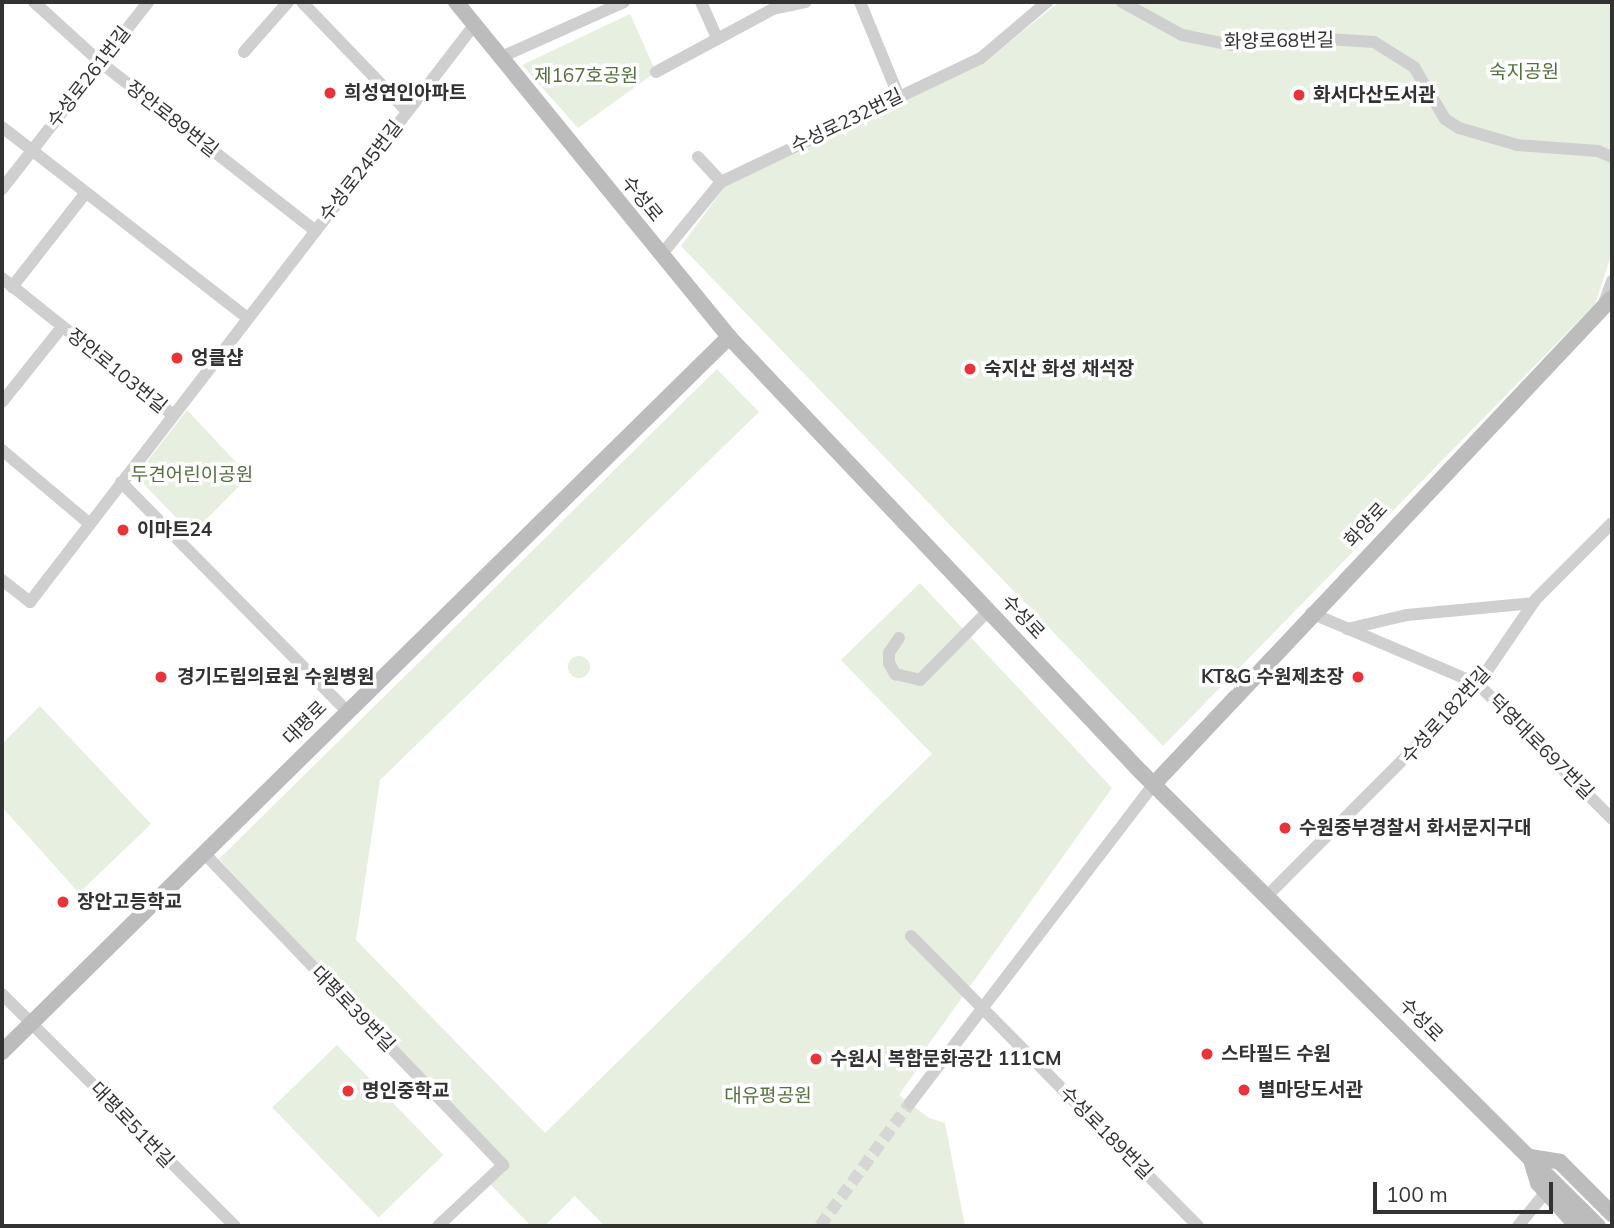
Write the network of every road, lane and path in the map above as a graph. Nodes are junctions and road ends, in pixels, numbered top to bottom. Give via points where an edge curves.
1 (34, 2) edge
2 (148, 2) edge
3 (288, 2) edge
4 (302, 2) edge
5 (456, 2) edge
6 (624, 2) edge
7 (701, 2) edge
8 (805, 2) edge
9 (860, 2) edge
10 (1047, 2) edge
11 (1122, 2) edge
12 (475, 24) junction
13 (717, 38) junction
14 (244, 52) dead end
15 (499, 58) junction
16 (100, 62) junction
17 (656, 72) dead end
18 (899, 97) junction
19 (407, 111) junction
20 (2, 127) edge
21 (30, 152) junction
22 (1612, 157) edge
23 (698, 158) dead end
24 (721, 182) junction
25 (2, 189) edge
26 (85, 194) junction
27 (314, 230) junction
28 (661, 256) junction
29 (1612, 281) edge
30 (7, 282) edge
31 (1607, 302) edge
32 (246, 317) junction
33 (62, 327) junction
34 (729, 337) junction
35 (2, 402) edge
36 (173, 415) junction
37 (2, 450) edge
38 (121, 482) junction
39 (1612, 523) edge
40 (90, 524) junction
41 (2, 580) edge
42 (1533, 603) junction
43 (988, 611) junction
44 (1311, 613) junction
45 (1346, 629) junction
46 (899, 638) dead end
47 (1478, 684) junction
48 (347, 711) junction
49 (1154, 784) junction
50 (1612, 819) edge
51 (203, 852) junction
52 (1267, 897) junction
53 (911, 936) dead end
54 (2, 994) edge
55 (984, 1009) junction
56 (32, 1021) junction
57 (2, 1052) edge
58 (910, 1103) tunnel mouth
59 (1530, 1157) junction
60 (1545, 1193) junction
61 (1612, 1214) edge
62 (235, 1226) edge
63 (438, 1226) edge
64 (1198, 1226) edge
65 (1518, 1226) edge
66 (1577, 1226) edge
67 (1598, 1226) edge

1 - 16 street, 장안로89번길
2 - 16 street, 수성로261번길
3 - 14 street
4 - 19 street
5 - 12 main road, 수성로
6 - 15 street
7 - 13 street
8 - 13 street via 773,9
9 - 18 street
10 - 18 street, 수성로232번길 via 981,58
11 - 22 street, 화양로68번길 via 1182,35 1231,45 1312,38 1374,42 1414,67 1445,119 1459,128 1517,145 1598,151
12 - 15 main road, 수성로
12 - 19 street, 수성로245번길
13 - 17 street
15 - 28 main road, 수성로
16 - 21 street, 수성로261번길
16 - 27 street, 장안로89번길
18 - 24 street, 수성로232번길
19 - 27 street, 수성로245번길
20 - 21 street
21 - 25 street, 수성로261번길
21 - 26 street
23 - 24 street
24 - 28 street, 수성로232번길
26 - 30 street, 장안로103번길
26 - 32 street
27 - 32 street, 수성로245번길
28 - 34 main road, 수성로
29 - 31 street
30 - 33 street, 장안로103번길
31 - 44 main road, 화양로
32 - 36 street, 수성로245번길
33 - 35 street, 장안로103번길
33 - 36 street, 장안로103번길
34 - 43 main road, 수성로
34 - 48 main road, 대평로
36 - 38 street, 수성로245번길
37 - 40 street
38 - 40 street, 수성로245번길
38 - 48 street
39 - 42 street, 수성로182번길
40 - 41 street, 수성로245번길 via 30,602
42 - 45 street via 1407,615
42 - 47 street, 수성로182번길
43 - 46 street via 920,680 895,674 889,663 889,653
43 - 49 main road, 수성로
44 - 45 street, 덕영대로697번길
44 - 49 main road, 화양로
45 - 47 street, 덕영대로697번길
47 - 50 street, 덕영대로697번길
47 - 52 street, 수성로182번길
48 - 51 main road, 대평로
49 - 52 main road, 수성로
49 - 55 street
51 - 56 main road, 대평로
51 - 63 street, 대평로39번길 via 503,1165
52 - 59 main road, 수성로
53 - 55 street, 수성로189번길
54 - 56 street, 대평로51번길
55 - 58 street
55 - 64 street, 수성로189번길
56 - 57 main road, 대평로
56 - 62 street, 대평로51번길
59 - 60 main road
59 - 61 main road via 1560,1162
59 - 67 main road, 수성로
60 - 65 street
60 - 66 main road

